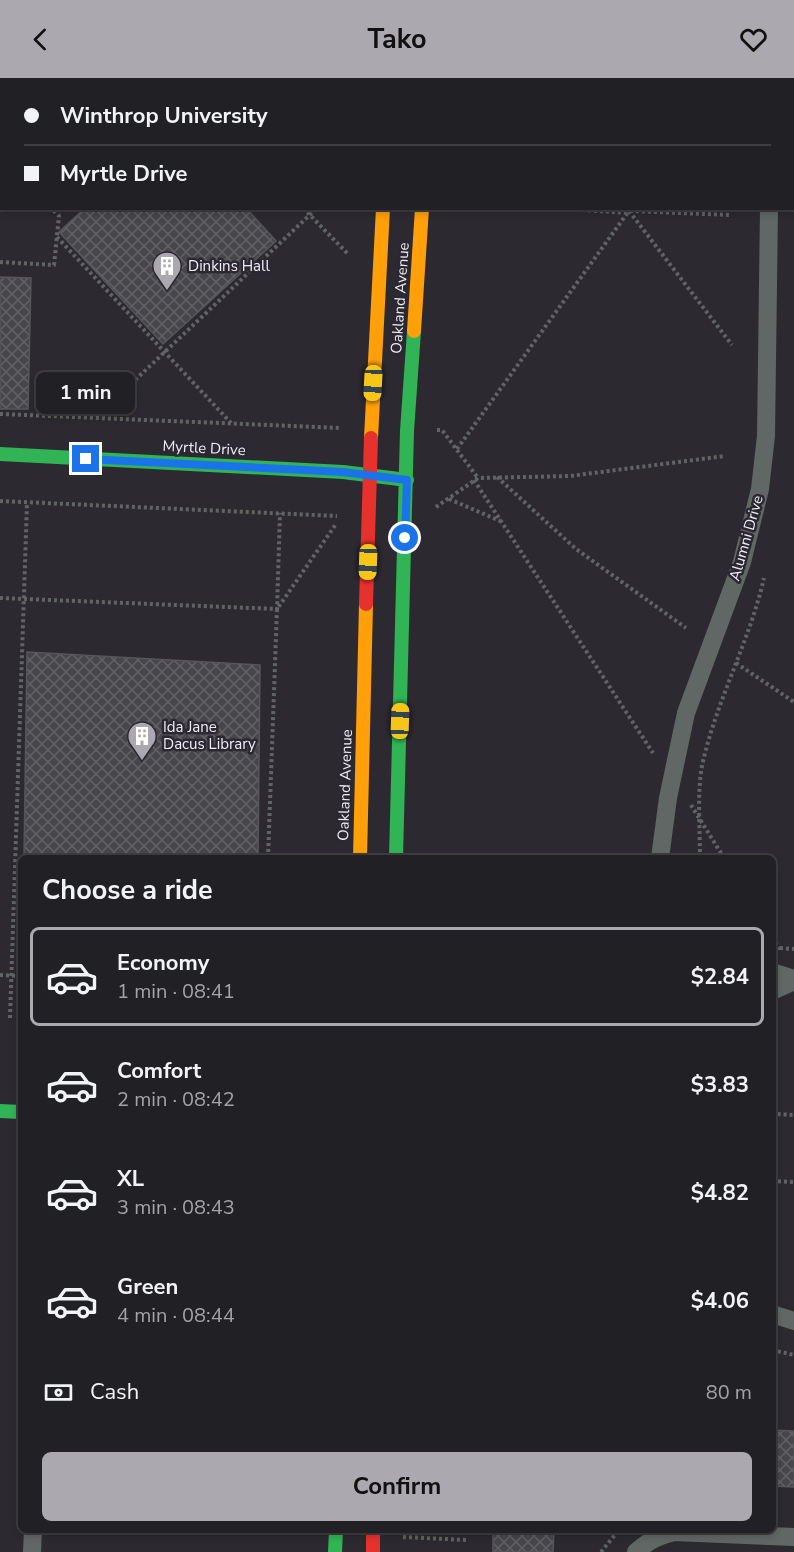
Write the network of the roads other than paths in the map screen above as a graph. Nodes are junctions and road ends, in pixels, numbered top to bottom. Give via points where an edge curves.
1 (383, 210) edge
2 (422, 210) edge
3 (769, 210) edge
4 (0, 454) edge
5 (370, 475) junction
6 (407, 480) junction
7 (360, 855) edge
8 (396, 855) edge
9 (660, 855) edge
10 (776, 973) edge
11 (794, 980) edge
12 (776, 989) edge
13 (0, 1111) edge
14 (18, 1112) edge
15 (776, 1315) edge
16 (794, 1321) edge
17 (33, 1533) edge
18 (336, 1533) edge
19 (374, 1533) edge
20 (669, 1533) edge
21 (698, 1533) edge
22 (794, 1537) edge
23 (32, 1552) edge
24 (335, 1552) edge
25 (373, 1552) edge
26 (636, 1552) edge

1 - 5 main road, Oakland Avenue
2 - 6 main road, Oakland Avenue
3 - 9 lane, Alumni Drive via 766,436 760,489 742,562 686,713
4 - 5 main road, Myrtle Drive
5 - 6 main road, Myrtle Drive
5 - 7 main road, Oakland Avenue
6 - 8 main road, Oakland Avenue
10 - 11 lane
11 - 12 lane
13 - 14 main road
15 - 16 lane
17 - 23 lane
18 - 24 main road
19 - 25 main road
20 - 26 lane via 659,1535
21 - 22 lane

